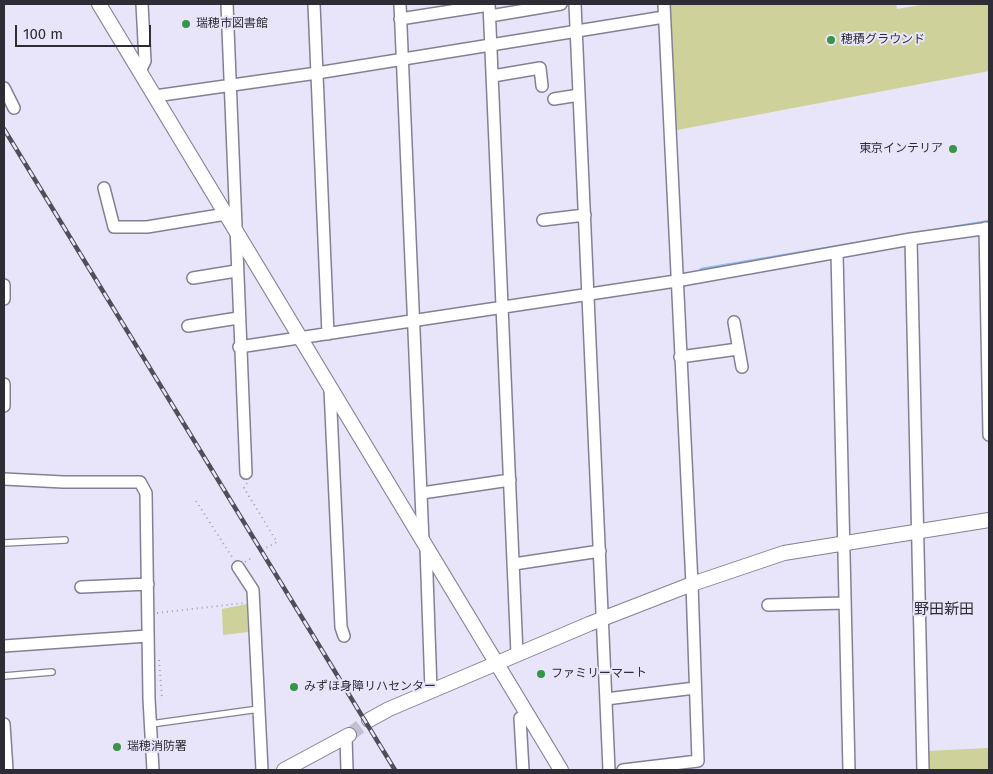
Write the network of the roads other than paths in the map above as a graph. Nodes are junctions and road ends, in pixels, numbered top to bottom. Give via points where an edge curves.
1 (99, 4) edge
2 (142, 4) edge
3 (227, 4) edge
4 (314, 4) edge
5 (400, 4) edge
6 (561, 4) edge
7 (575, 4) edge
8 (664, 4) edge
9 (489, 8) edge
10 (664, 18) junction
11 (400, 19) junction
12 (576, 32) junction
13 (491, 44) junction
14 (402, 58) junction
15 (140, 71) junction
16 (317, 73) junction
17 (493, 76) junction
18 (230, 84) junction
19 (542, 86) dead end
20 (4, 88) edge
21 (579, 94) junction
22 (155, 96) junction
23 (554, 99) dead end
24 (14, 108) dead end
25 (104, 188) dead end
26 (226, 214) junction
27 (585, 215) junction
28 (543, 220) dead end
29 (987, 228) edge
30 (235, 229) junction
31 (911, 239) junction
32 (837, 253) junction
33 (236, 271) junction
34 (193, 278) dead end
35 (676, 281) junction
36 (4, 285) edge
37 (588, 294) junction
38 (4, 299) edge
39 (502, 308) junction
40 (238, 318) junction
41 (415, 322) junction
42 (734, 322) dead end
43 (188, 326) dead end
44 (328, 334) junction
45 (299, 338) junction
46 (239, 348) junction
47 (738, 349) junction
48 (680, 357) junction
49 (742, 367) dead end
50 (4, 384) edge
51 (330, 389) junction
52 (4, 406) edge
53 (989, 435) edge
54 (246, 473) road end
55 (4, 479) edge
56 (510, 480) junction
57 (422, 493) junction
58 (989, 520) edge
59 (917, 531) junction
60 (65, 540) dead end
61 (844, 542) junction
62 (4, 543) edge
63 (424, 545) junction
64 (600, 551) junction
65 (514, 564) junction
66 (238, 567) road end
67 (148, 584) junction
68 (692, 584) junction
69 (81, 587) dead end
70 (845, 603) junction
71 (768, 605) dead end
72 (603, 618) junction
73 (148, 636) junction
74 (344, 636) dead end
75 (4, 646) edge
76 (517, 654) junction
77 (496, 663) junction
78 (52, 672) dead end
79 (4, 676) edge
80 (695, 688) junction
81 (431, 690) junction
82 (606, 699) junction
83 (258, 708) junction
84 (520, 718) dead end
85 (369, 720) tunnel mouth
86 (4, 724) edge
87 (151, 724) junction
88 (348, 736) joint
89 (7, 770) edge
90 (153, 770) edge
91 (262, 770) edge
92 (284, 770) edge
93 (348, 770) edge
94 (523, 770) edge
95 (561, 770) edge
96 (609, 770) edge
97 (623, 770) edge
98 (849, 770) edge
99 (923, 770) edge

1 - 15 street
2 - 15 street via 145,62
3 - 18 street
4 - 16 street
5 - 11 street
6 - 9 street
7 - 12 street
8 - 10 street
9 - 11 street
9 - 13 street
10 - 12 street
10 - 35 street
11 - 14 street
12 - 13 street
12 - 21 street
13 - 14 street
13 - 17 street
14 - 16 street
14 - 41 street
15 - 22 street
16 - 18 street
16 - 44 street
17 - 19 street via 540,68
17 - 39 street
18 - 22 street
18 - 30 street
20 - 24 street
21 - 23 street
21 - 27 street
22 - 26 street
25 - 26 street via 114,227 147,228
26 - 30 street
27 - 28 street
27 - 37 street
29 - 31 street
29 - 53 street
30 - 33 street
30 - 45 street
31 - 32 street
31 - 59 street
32 - 35 street
32 - 61 street
33 - 34 street
33 - 40 street
35 - 37 street
35 - 48 street
36 - 38 street
37 - 39 street
37 - 64 street
39 - 41 street
39 - 56 street
40 - 43 street
40 - 46 street
41 - 44 street
41 - 57 street
42 - 47 street
44 - 45 street
45 - 46 street
45 - 51 street
46 - 54 street
47 - 48 street
47 - 49 street
48 - 68 street
50 - 52 street
51 - 63 street
51 - 74 street
55 - 67 street via 140,482 146,492
56 - 57 street
56 - 65 street
57 - 63 street
58 - 59 street
59 - 61 street
59 - 99 street
60 - 62 lane
61 - 68 street via 784,553
61 - 70 street
63 - 77 street
63 - 81 street
64 - 65 street
64 - 72 street
65 - 76 street
66 - 83 street via 253,590
67 - 69 street
67 - 73 street
68 - 72 street
68 - 80 street
70 - 71 street
70 - 98 street
72 - 76 street
72 - 82 street
73 - 75 street
73 - 87 street
76 - 77 street
77 - 81 street
77 - 95 street
78 - 79 lane
80 - 82 street
80 - 97 street via 698,762
81 - 85 street
82 - 96 street
83 - 87 lane
83 - 91 street
84 - 94 street
86 - 89 street
87 - 90 street
88 - 92 street
88 - 93 street

